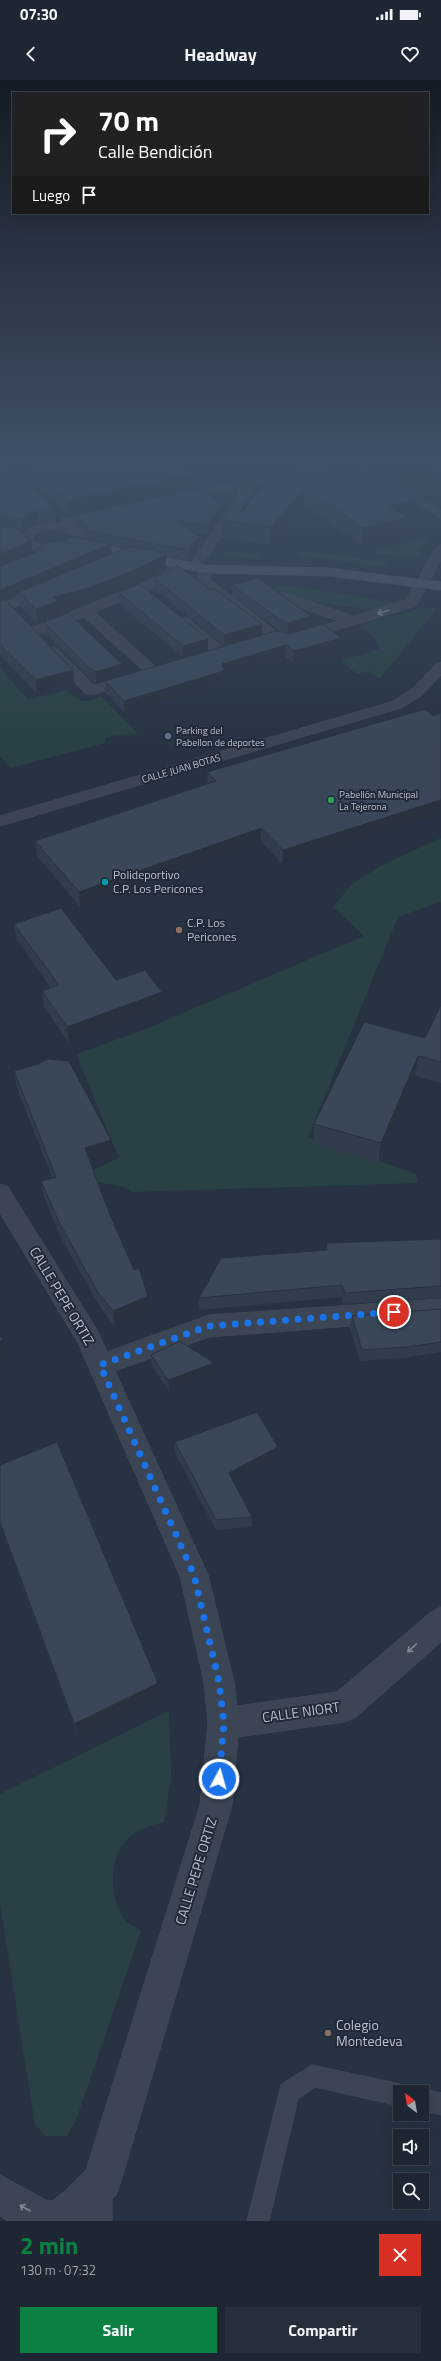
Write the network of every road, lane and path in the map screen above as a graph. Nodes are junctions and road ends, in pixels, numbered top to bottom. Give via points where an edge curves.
1 (40, 553) edge
2 (119, 553) edge
3 (212, 553) edge
4 (439, 553) edge
5 (129, 555) junction
6 (33, 561) edge
7 (108, 564) edge
8 (179, 564) junction
9 (201, 572) junction
10 (168, 576) junction
11 (424, 583) junction
12 (58, 585) edge
13 (441, 586) edge
14 (143, 588) junction
15 (281, 596) edge
16 (155, 598) edge
17 (4, 607) edge
18 (85, 610) junction
19 (173, 613) edge
20 (353, 621) junction
21 (34, 632) junction
22 (276, 637) junction
23 (261, 641) edge
24 (238, 648) edge
25 (222, 652) junction
26 (208, 656) edge
27 (441, 667) edge
28 (167, 668) edge
29 (153, 672) junction
30 (0, 821) edge
31 (0, 1193) edge
32 (441, 1309) edge
33 (100, 1365) junction
34 (441, 1622) edge
35 (224, 1723) junction
36 (393, 2093) edge
37 (429, 2101) edge
38 (441, 2104) edge
39 (102, 2181) junction
40 (0, 2194) edge
41 (101, 2221) edge
42 (258, 2221) edge

1 - 6 street
2 - 5 street
3 - 9 street
4 - 11 street
5 - 7 street
5 - 8 street
8 - 9 street
8 - 10 street
9 - 10 street
9 - 11 street via 329,572
9 - 22 street via 219,595
10 - 14 street
11 - 13 street
11 -> 20 street via 411,604
12 - 17 street
14 - 16 street
14 - 18 street
15 - 20 street
17 - 21 street
18 - 21 street
18 - 29 street
19 - 25 street
20 - 22 street via 288,640
21 - 29 street via 91,690
22 - 23 street
24 - 25 street
25 - 26 street
27 - 30 street, CALLE JUAN BOTAS via 416,693 396,705
28 - 29 street
31 - 33 street, CALLE PEPE ORTIZ via 88,1338
32 - 33 street via 209,1326
33 - 35 street, CALLE PEPE ORTIZ via 194,1575 219,1682
34 -> 35 street, CALLE NIORT via 344,1707
35 - 39 street, CALLE PEPE ORTIZ via 216,1805
36 - 42 lane via 312,2076 289,2093
37 - 38 lane
39 -> 40 street via 66,2216 52,2220
39 - 41 lane

